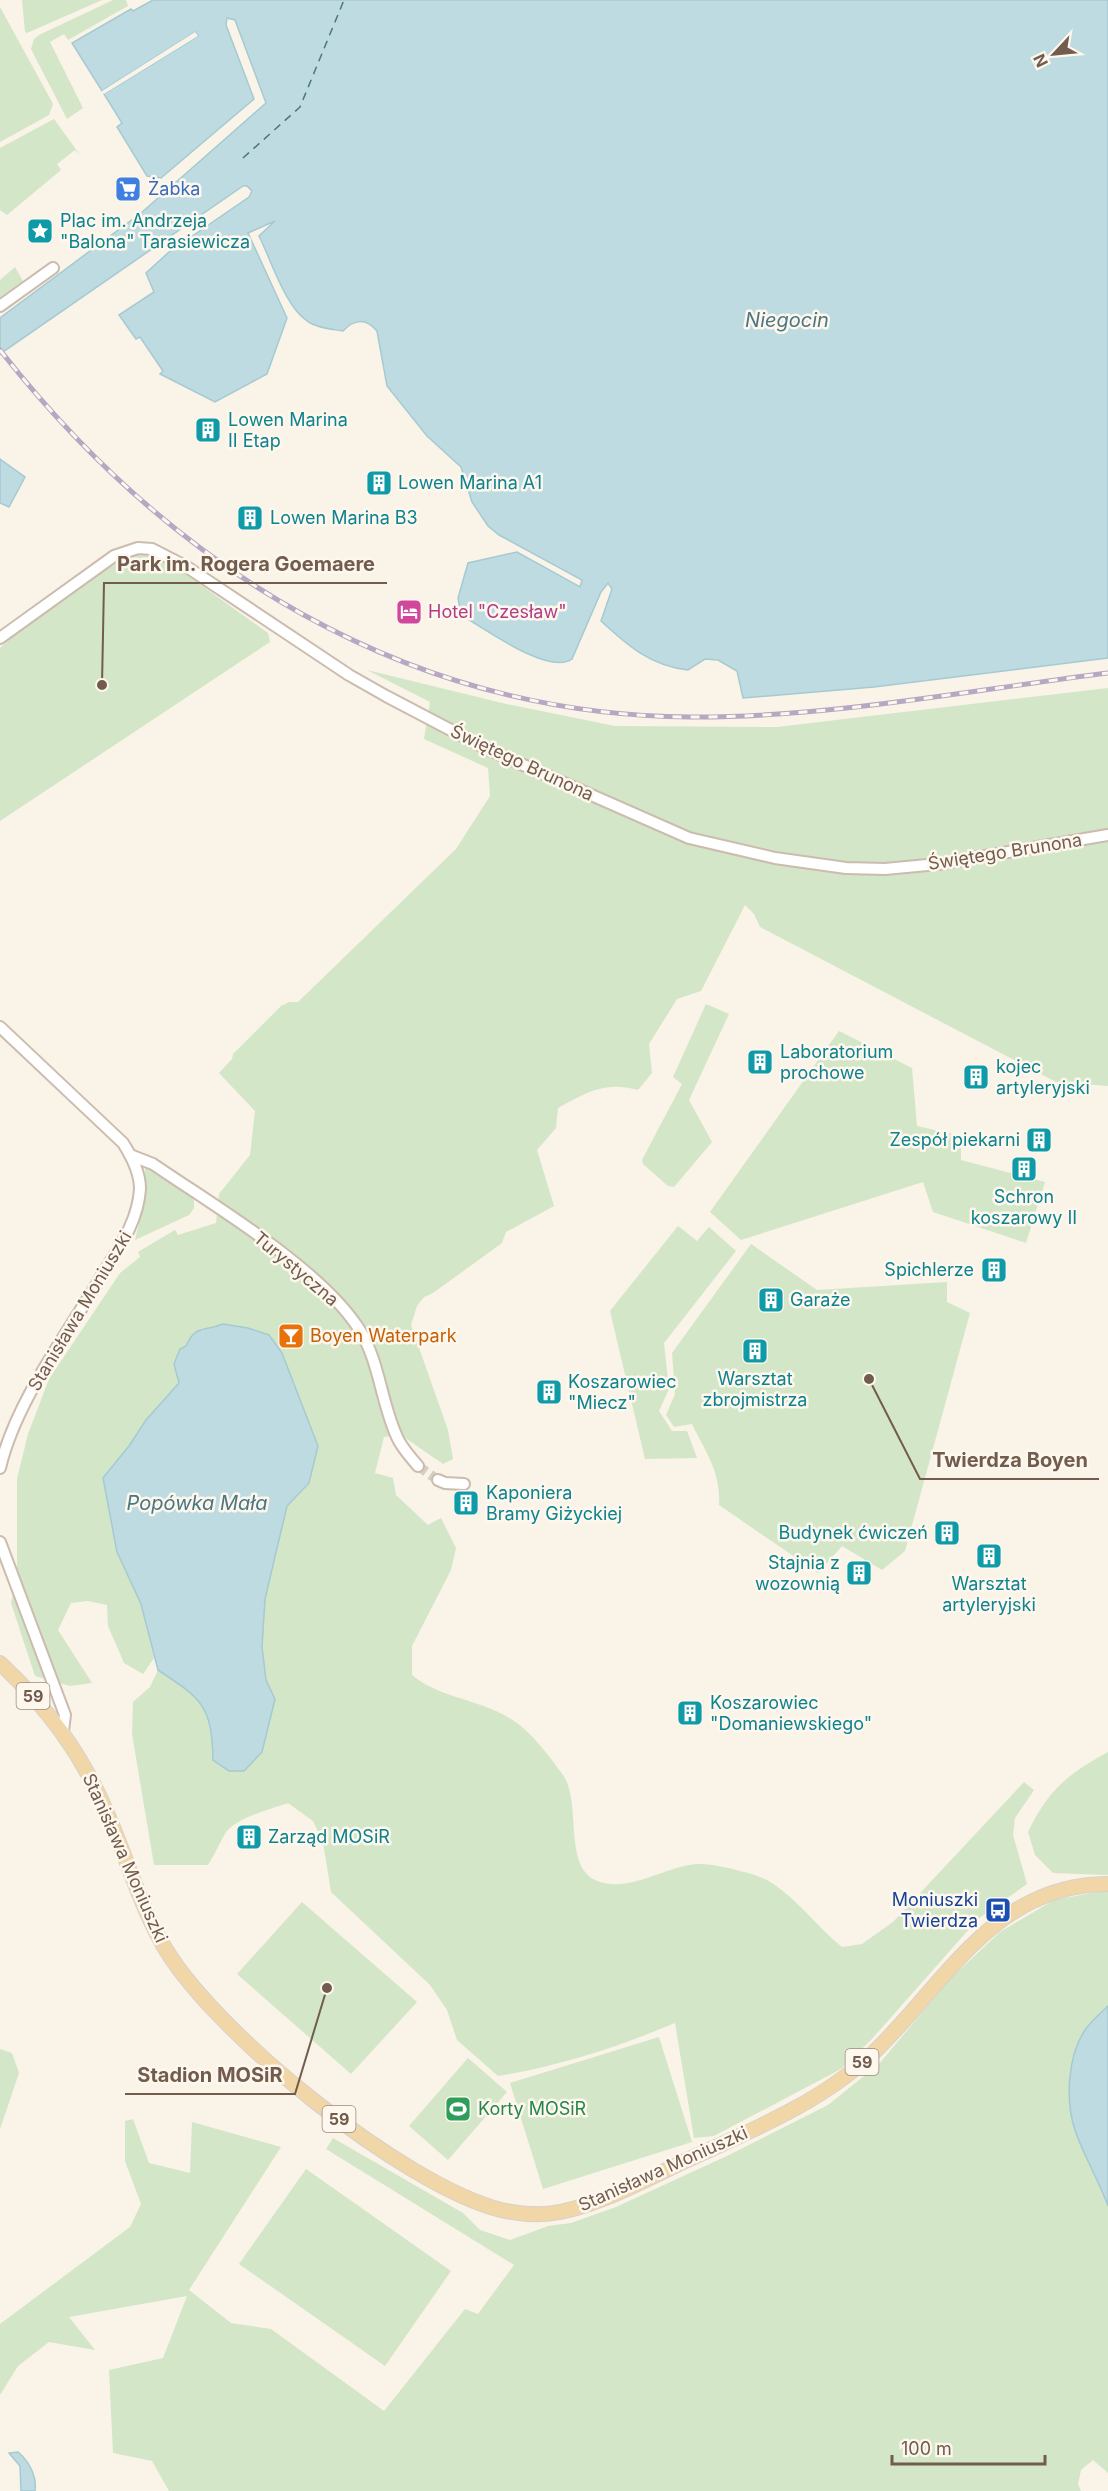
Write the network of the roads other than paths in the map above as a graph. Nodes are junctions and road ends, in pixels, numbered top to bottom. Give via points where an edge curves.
1 (53, 268) dead end
2 (0, 306) edge
3 (0, 638) edge
4 (1108, 835) edge
5 (0, 1027) edge
6 (130, 1155) junction
7 (418, 1466) tunnel mouth
8 (0, 1468) edge
9 (438, 1480) tunnel mouth
10 (464, 1484) dead end
11 (0, 1542) edge
12 (0, 1663) edge
13 (63, 1731) junction
14 (1108, 1884) edge

1 - 2 street
3 - 4 street, Świętego Brunona via 114,556 130,550 152,549 187,567 386,696 487,749 689,838 775,858 885,869 938,864
5 - 6 street, Stanisława Moniuszki via 123,1143
6 - 7 street, Turystyczna via 153,1164 277,1251 344,1309 360,1331 375,1366 398,1440
6 - 8 street, Stanisława Moniuszki via 140,1187 134,1218 38,1379 11,1434
9 - 10 street
11 - 13 street, Stanisława Moniuszki via 65,1715
12 - 13 main road, 59
13 - 14 main road, Stanisława Moniuszki / 59 via 103,1803 163,1945 213,2012 275,2068 363,2138 447,2189 503,2210 546,2214 595,2202 812,2098 871,2054 961,1955 1009,1914 1075,1886

